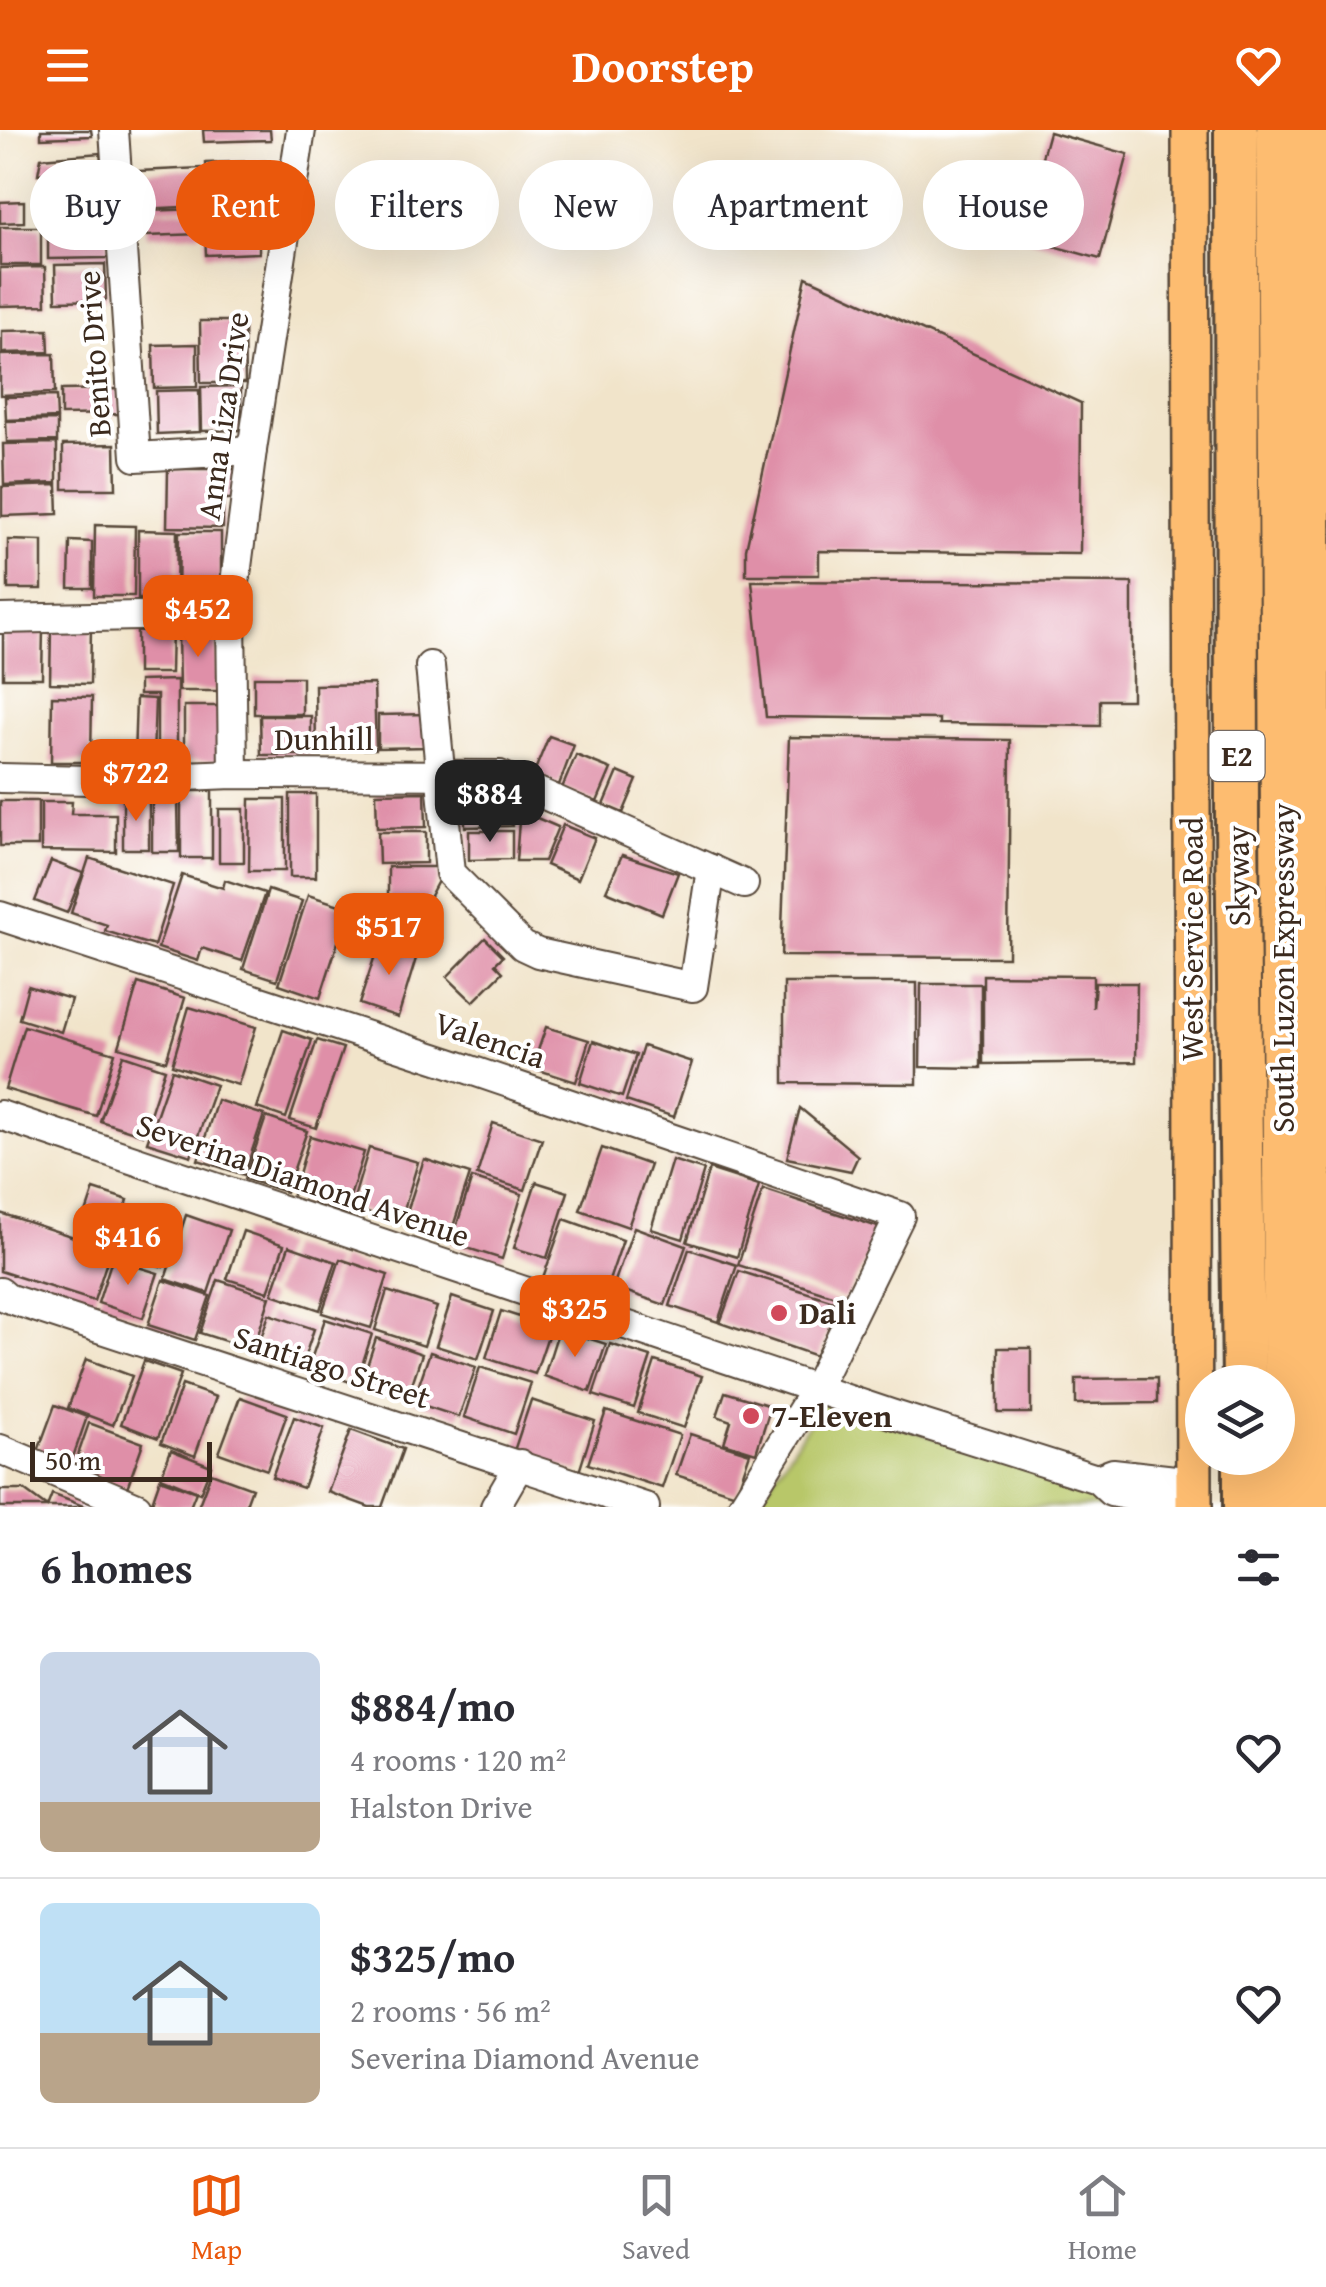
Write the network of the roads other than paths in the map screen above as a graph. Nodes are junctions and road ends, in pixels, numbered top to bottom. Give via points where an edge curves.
1 (114, 130) edge
2 (301, 130) edge
3 (1190, 130) edge
4 (1217, 130) edge
5 (1236, 130) edge
6 (1264, 130) edge
7 (1278, 130) edge
8 (1312, 130) edge
9 (252, 450) junction
10 (231, 614) junction
11 (0, 619) edge
12 (430, 666) dead end
13 (234, 774) junction
14 (440, 775) junction
15 (0, 778) edge
16 (711, 869) junction
17 (744, 884) dead end
18 (0, 916) edge
19 (0, 1115) edge
20 (2, 1305) edge
21 (1222, 1365) edge
22 (1244, 1365) edge
23 (1272, 1365) edge
24 (816, 1388) junction
25 (0, 1449) edge
26 (520, 1464) junction
27 (1245, 1475) edge
28 (1272, 1475) edge
29 (1204, 1492) edge
30 (138, 1507) edge
31 (495, 1507) edge
32 (645, 1507) edge
33 (742, 1507) edge
34 (1246, 1507) edge
35 (1273, 1507) edge
36 (1286, 1507) edge
37 (1319, 1507) edge

1 - 9 street, Benito Drive via 136,458
2 - 9 street, Anna Liza Drive
3 - 29 main road, West Service Road
4 - 21 highway, South Luzon Expressway / E2
5 - 22 highway, Skyway / E2
6 - 23 highway, Skyway / E2
7 - 36 highway, South Luzon Expressway / E2
8 - 37 main road
9 - 10 street, Anna Liza Drive
10 - 11 street
10 - 13 street, Anna Liza Drive
12 - 14 street
13 - 14 street, Dunhill
13 - 15 street, Dunhill
14 - 16 street, Dunhill via 500,775
14 - 16 street via 450,873 538,953 692,987
16 - 17 street, Dunhill
18 - 24 street, Valencia via 900,1216
19 - 24 street, Severina Diamond Avenue
20 - 26 street, Santiago Street
24 - 29 street, Severina Diamond Avenue via 1097,1479 1113,1474
24 - 33 street
25 - 30 street
26 - 31 street
26 - 32 street, Santiago Street
27 - 34 highway
28 - 35 highway

